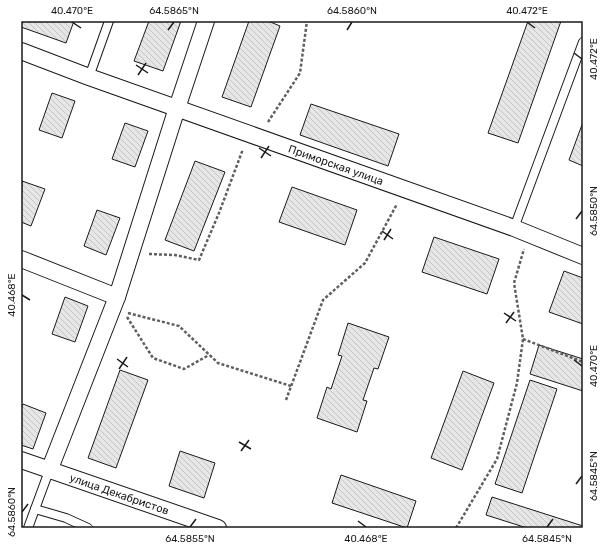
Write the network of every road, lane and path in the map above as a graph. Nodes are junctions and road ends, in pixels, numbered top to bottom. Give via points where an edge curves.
1 (109, 21) edge
2 (206, 21) edge
3 (307, 21) edge
4 (583, 42) edge
5 (21, 51) edge
6 (89, 77) junction
7 (177, 108) junction
8 (254, 136) junction
9 (405, 189) junction
10 (521, 231) junction
11 (148, 254) dead end
12 (583, 256) edge
13 (21, 259) edge
14 (117, 297) junction
15 (524, 339) junction
16 (209, 355) junction
17 (583, 362) edge
18 (291, 386) junction
19 (286, 400) dead end
20 (21, 460) edge
21 (49, 470) junction
22 (35, 509) junction
23 (28, 528) edge
24 (88, 528) edge
25 (218, 528) edge
26 (456, 528) edge

1 - 6 lane
2 - 7 street
3 - 8 path via 300,73
4 - 10 lane
5 - 6 street, Приморская улица
6 - 7 street, Приморская улица
7 - 8 street, Приморская улица
7 - 14 street
8 - 9 street, Приморская улица
8 - 11 path via 199,260 174,255
9 - 10 street, Приморская улица
9 - 18 path via 365,263 323,300
10 - 12 street, Приморская улица
10 - 15 path via 514,283
13 - 14 street
14 - 21 street
15 - 17 path
15 - 26 path via 497,458
16 - 16 path via 184,369 152,358 123,311 179,326
16 - 18 path via 218,364
18 - 19 path
20 - 21 street, улица Декабристов
21 - 22 lane
21 - 25 street, улица Декабристов
22 - 23 lane
22 - 24 lane

